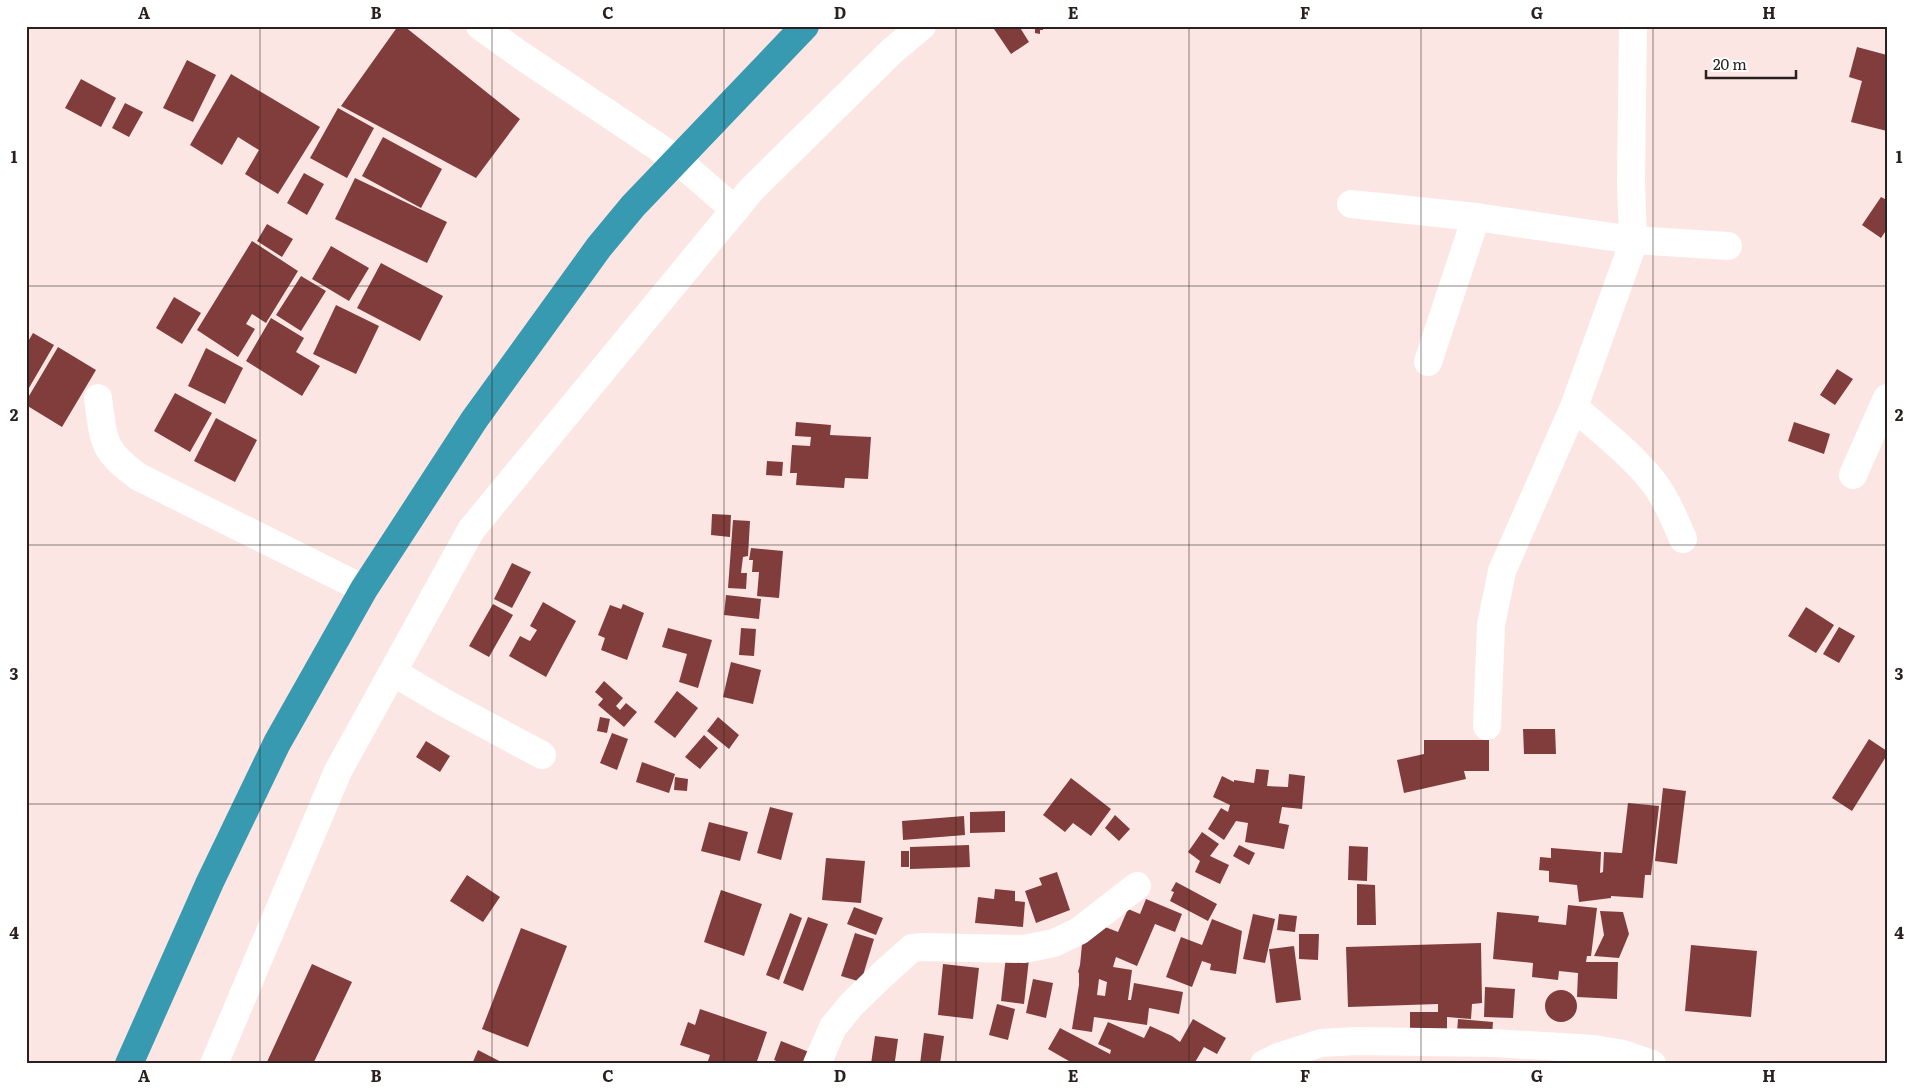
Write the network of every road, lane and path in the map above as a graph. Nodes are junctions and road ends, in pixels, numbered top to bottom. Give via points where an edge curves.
1 (480, 26) edge
2 (804, 26) edge
3 (922, 26) edge
4 (1633, 26) edge
5 (676, 159) junction
6 (1351, 204) dead end
7 (735, 210) junction
8 (1476, 218) junction
9 (1633, 240) junction
10 (1728, 246) dead end
11 (1428, 362) dead end
12 (98, 398) dead end
13 (1887, 398) edge
14 (1574, 406) junction
15 (1853, 475) dead end
16 (1683, 539) dead end
17 (364, 589) junction
18 (393, 672) junction
19 (1487, 726) dead end
20 (542, 755) dead end
21 (1137, 886) dead end
22 (128, 1064) edge
23 (214, 1064) edge
24 (817, 1064) edge
25 (1264, 1064) edge
26 (1652, 1064) edge

1 - 5 street
2 - 5 highway
3 - 7 street via 751,190
4 - 9 street
5 - 7 street
5 - 17 highway via 599,247 538,330 474,420
6 - 8 street
7 - 18 street via 471,530
8 - 9 street
8 - 11 street
9 - 10 street
9 - 14 street
12 - 17 street via 108,450 125,467 139,477
13 - 15 street
14 - 16 street via 1654,483
14 - 19 street via 1502,571 1491,626
17 - 22 highway via 277,743
18 - 20 street via 445,704
18 - 23 street via 338,771
21 - 24 street via 1080,931 1054,943 1024,949 912,948 852,1004 833,1027
25 - 26 street via 1321,1043 1357,1041 1494,1043 1594,1049

